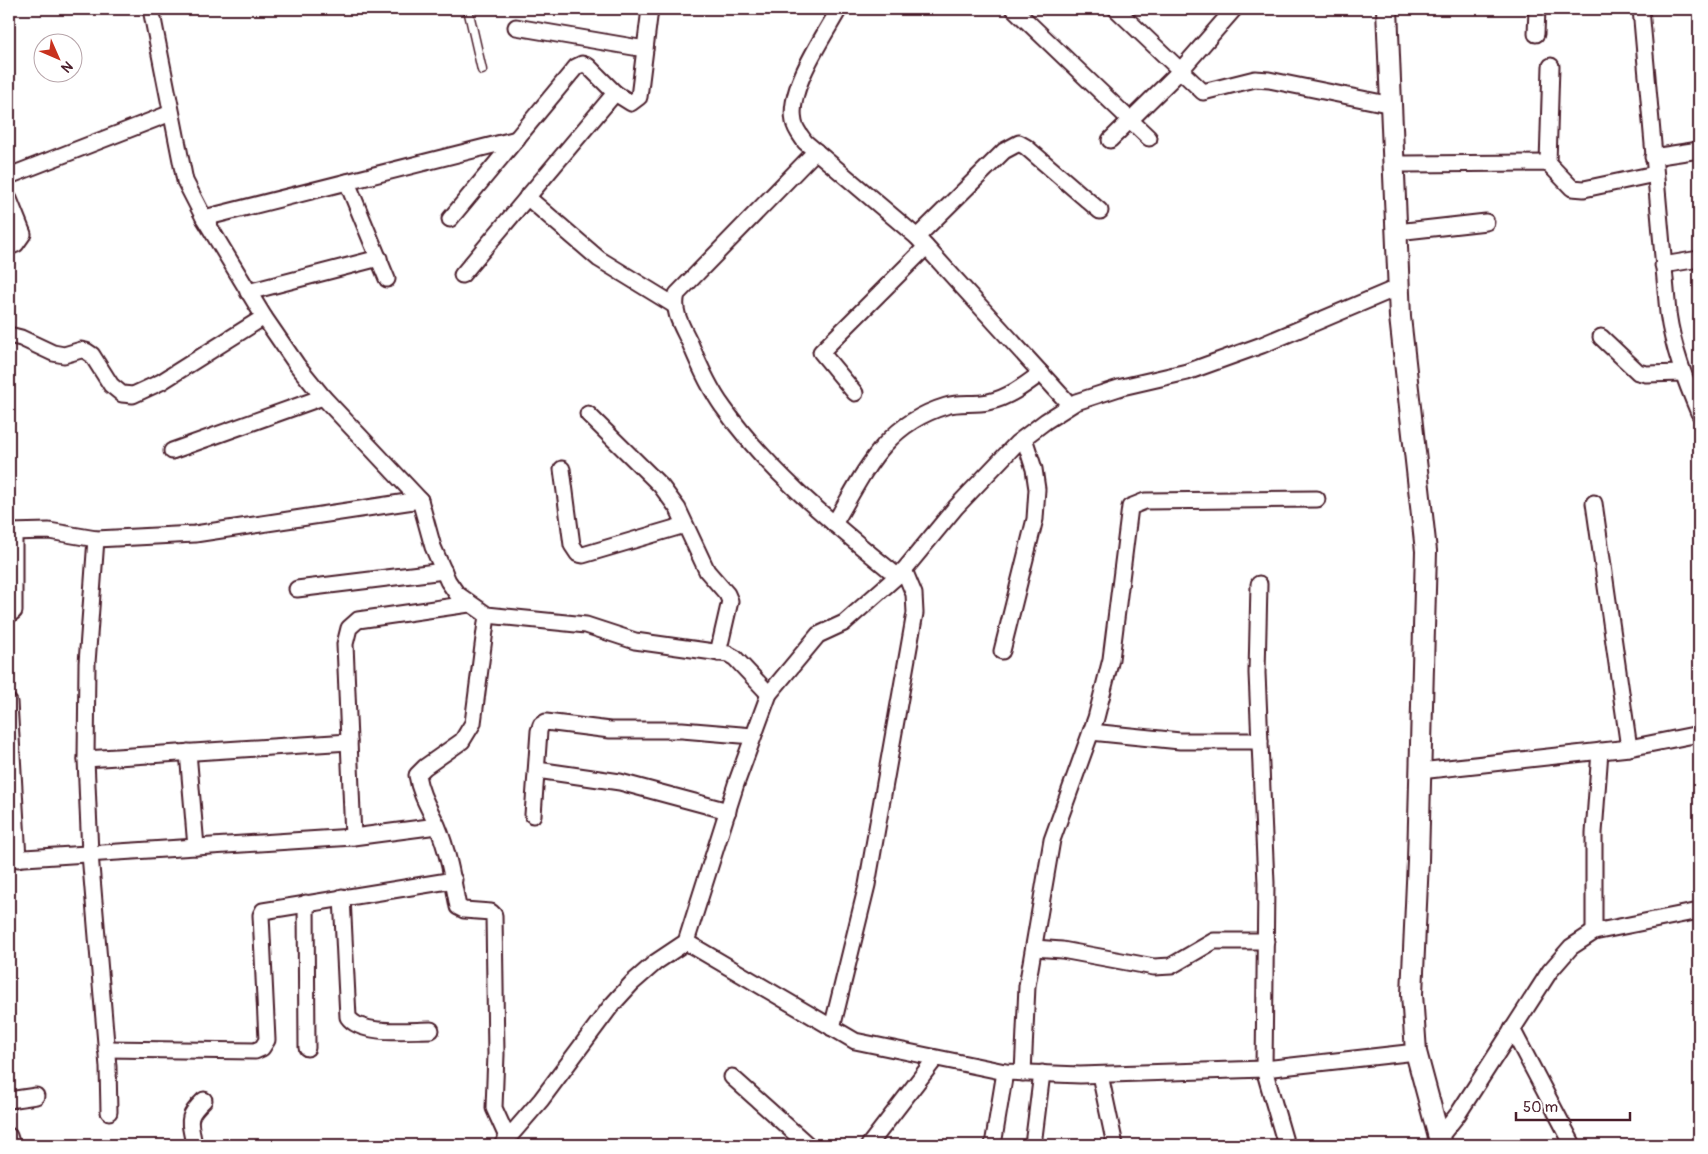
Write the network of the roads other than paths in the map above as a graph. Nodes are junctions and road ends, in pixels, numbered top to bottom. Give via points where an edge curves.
1 (150, 9) edge
2 (468, 9) edge
3 (650, 9) edge
4 (839, 9) edge
5 (1014, 9) edge
6 (1116, 9) edge
7 (1234, 9) edge
8 (1387, 9) edge
9 (1537, 9) edge
10 (1641, 9) edge
11 (516, 27) dead end
12 (1536, 34) dead end
13 (645, 49) junction
14 (1551, 66) dead end
15 (482, 70) dead end
16 (1180, 71) junction
17 (615, 92) junction
18 (1392, 105) junction
19 (171, 113) junction
20 (1130, 120) junction
21 (1150, 138) dead end
22 (517, 139) junction
23 (1110, 140) dead end
24 (1699, 150) edge
25 (816, 151) junction
26 (1654, 157) junction
27 (1395, 162) junction
28 (1548, 163) junction
29 (1655, 174) junction
30 (9, 176) edge
31 (348, 182) junction
32 (527, 197) junction
33 (9, 199) edge
34 (1100, 211) dead end
35 (204, 218) junction
36 (450, 218) dead end
37 (1486, 222) dead end
38 (1398, 232) junction
39 (921, 242) junction
40 (9, 248) edge
41 (379, 258) junction
42 (1699, 260) edge
43 (1663, 264) junction
44 (462, 275) dead end
45 (387, 279) dead end
46 (1400, 287) junction
47 (248, 292) junction
48 (674, 305) junction
49 (264, 318) junction
50 (9, 335) edge
51 (1601, 338) dead end
52 (1041, 373) junction
53 (1683, 374) junction
54 (855, 393) dead end
55 (322, 398) junction
56 (1070, 405) junction
57 (1699, 413) edge
58 (588, 414) dead end
59 (1024, 438) junction
60 (172, 451) dead end
61 (562, 469) dead end
62 (1317, 498) dead end
63 (420, 500) junction
64 (1594, 503) dead end
65 (834, 524) junction
66 (685, 525) junction
67 (11, 532) edge
68 (96, 538) junction
69 (444, 570) junction
70 (901, 573) junction
71 (1259, 584) dead end
72 (297, 589) dead end
73 (469, 604) junction
74 (9, 615) edge
75 (488, 615) junction
76 (1002, 651) dead end
77 (718, 653) junction
78 (769, 694) junction
79 (9, 702) edge
80 (1091, 732) junction
81 (1699, 734) edge
82 (753, 736) junction
83 (1260, 741) junction
84 (349, 742) junction
85 (1629, 748) junction
86 (1600, 751) junction
87 (188, 752) junction
88 (86, 758) junction
89 (536, 770) junction
90 (1420, 771) junction
91 (728, 811) junction
92 (533, 815) dead end
93 (437, 826) junction
94 (353, 837) junction
95 (196, 847) junction
96 (90, 854) junction
97 (14, 859) edge
98 (454, 880) junction
99 (342, 897) junction
100 (306, 903) junction
101 (1699, 911) edge
102 (1594, 932) junction
103 (1266, 941) junction
104 (686, 942) junction
105 (1034, 948) junction
106 (832, 1028) junction
107 (1512, 1029) junction
108 (430, 1030) dead end
109 (307, 1048) dead end
110 (106, 1049) junction
111 (1416, 1052) junction
112 (935, 1059) junction
113 (1264, 1069) junction
114 (1005, 1072) junction
115 (1023, 1073) junction
116 (1042, 1074) junction
117 (1100, 1075) junction
118 (732, 1077) dead end
119 (36, 1096) dead end
120 (9, 1100) edge
121 (204, 1100) dead end
122 (109, 1112) dead end
123 (9, 1136) edge
124 (505, 1142) edge
125 (1440, 1142) edge
126 (12, 1145) edge
127 (194, 1145) edge
128 (808, 1145) edge
129 (870, 1145) edge
130 (993, 1145) edge
131 (1033, 1145) edge
132 (1115, 1145) edge
133 (1286, 1145) edge
134 (1573, 1145) edge

1 - 19 street
2 - 15 lane
3 - 13 street
4 - 25 street via 794,99 794,124 805,142
5 - 20 street
6 - 16 street
7 - 16 street
8 - 18 street
9 - 12 street
10 - 26 street
11 - 13 street
13 - 17 street via 639,97 631,103
14 - 28 street
16 - 18 street via 1203,92 1255,79
16 - 20 street
17 - 22 street via 582,64 576,67
17 - 32 street
18 - 27 street
19 - 30 street
19 - 35 street via 185,181
20 - 21 street
20 - 23 street
22 - 31 street
22 - 36 street
24 - 26 street
25 - 39 street
25 - 48 street via 677,294
26 - 29 street
27 - 28 street
27 - 38 street
28 - 29 street via 1572,188 1584,189
29 - 43 street
31 - 35 street
31 - 41 street
32 - 44 street
32 - 48 street via 599,259
33 - 40 street via 23,234
34 - 39 street via 1019,143 1004,151
35 - 47 street
37 - 38 street
38 - 46 street
39 - 52 street
39 - 54 street via 821,352
41 - 45 street
41 - 47 street
42 - 43 street
43 - 53 street via 1671,335
46 - 56 street via 1262,345 1187,372 1122,387
46 - 90 street via 1400,317 1426,551
47 - 49 street
48 - 65 street via 702,371 722,406 751,444
49 - 50 street via 161,382 133,395 122,394 111,385 86,351 53,354
49 - 55 street
51 - 53 street via 1638,372
52 - 56 street
52 - 65 street via 1015,392 988,402 948,405 893,434 878,450
53 - 57 street
55 - 60 street
55 - 63 street
56 - 59 street
58 - 66 street via 661,486
59 - 70 street via 956,507
59 - 76 street via 1037,489 1035,519
61 - 66 street via 572,545 578,554 583,556
62 - 80 street via 1145,501 1130,507 1111,658
63 - 68 street via 195,534
63 - 69 street
64 - 85 street
65 - 70 street
66 - 77 street via 707,571 730,601
67 - 68 street via 49,531
67 - 74 street via 14,612
68 - 88 street via 87,663
69 - 72 street
69 - 73 street via 457,594
70 - 78 street via 844,623 818,635
70 - 106 street via 914,594 915,613 867,885
71 - 83 street via 1257,673
73 - 75 street
73 - 84 street via 358,620 349,628 345,644
75 - 77 street via 586,625 635,641
75 - 93 street via 473,723 462,741 417,775 419,789
77 - 78 street via 735,658
78 - 82 street
79 - 97 street
80 - 83 street via 1180,741
80 - 105 street via 1052,840
81 - 85 street
82 - 89 street via 682,730 610,730 546,722 539,731
82 - 91 street
83 - 103 street
84 - 87 street
84 - 94 street
85 - 86 street
86 - 90 street
86 - 102 street via 1594,833
87 - 88 street
87 - 95 street
88 - 96 street
89 - 91 street via 620,782
89 - 92 street
90 - 111 street via 1412,994
91 - 104 street
93 - 94 street
93 - 98 street
94 - 95 street
95 - 96 street
96 - 97 street
96 - 110 street
98 - 99 street
98 - 124 street via 460,909 491,912 494,916 494,1108
99 - 100 street
99 - 108 street via 348,1018 365,1029
100 - 109 street
100 - 110 street via 268,909 261,915 267,1040 262,1048 255,1051
101 - 102 street
102 - 107 street via 1571,947 1550,971
103 - 105 street via 1214,942 1171,966 1154,967
103 - 113 street
104 - 106 street
104 - 124 street via 656,962 626,989
105 - 115 street via 1028,986
106 - 112 street via 855,1042
107 - 125 street
107 - 134 street
110 - 122 street
111 - 113 street
111 - 125 street
112 - 114 street
112 - 129 street
113 - 117 street
113 - 133 street
114 - 115 street
114 - 130 street
115 - 116 street
116 - 117 street
116 - 131 street
117 - 132 street
118 - 128 street
119 - 120 street
121 - 127 street via 192,1111 190,1118
123 - 126 street

